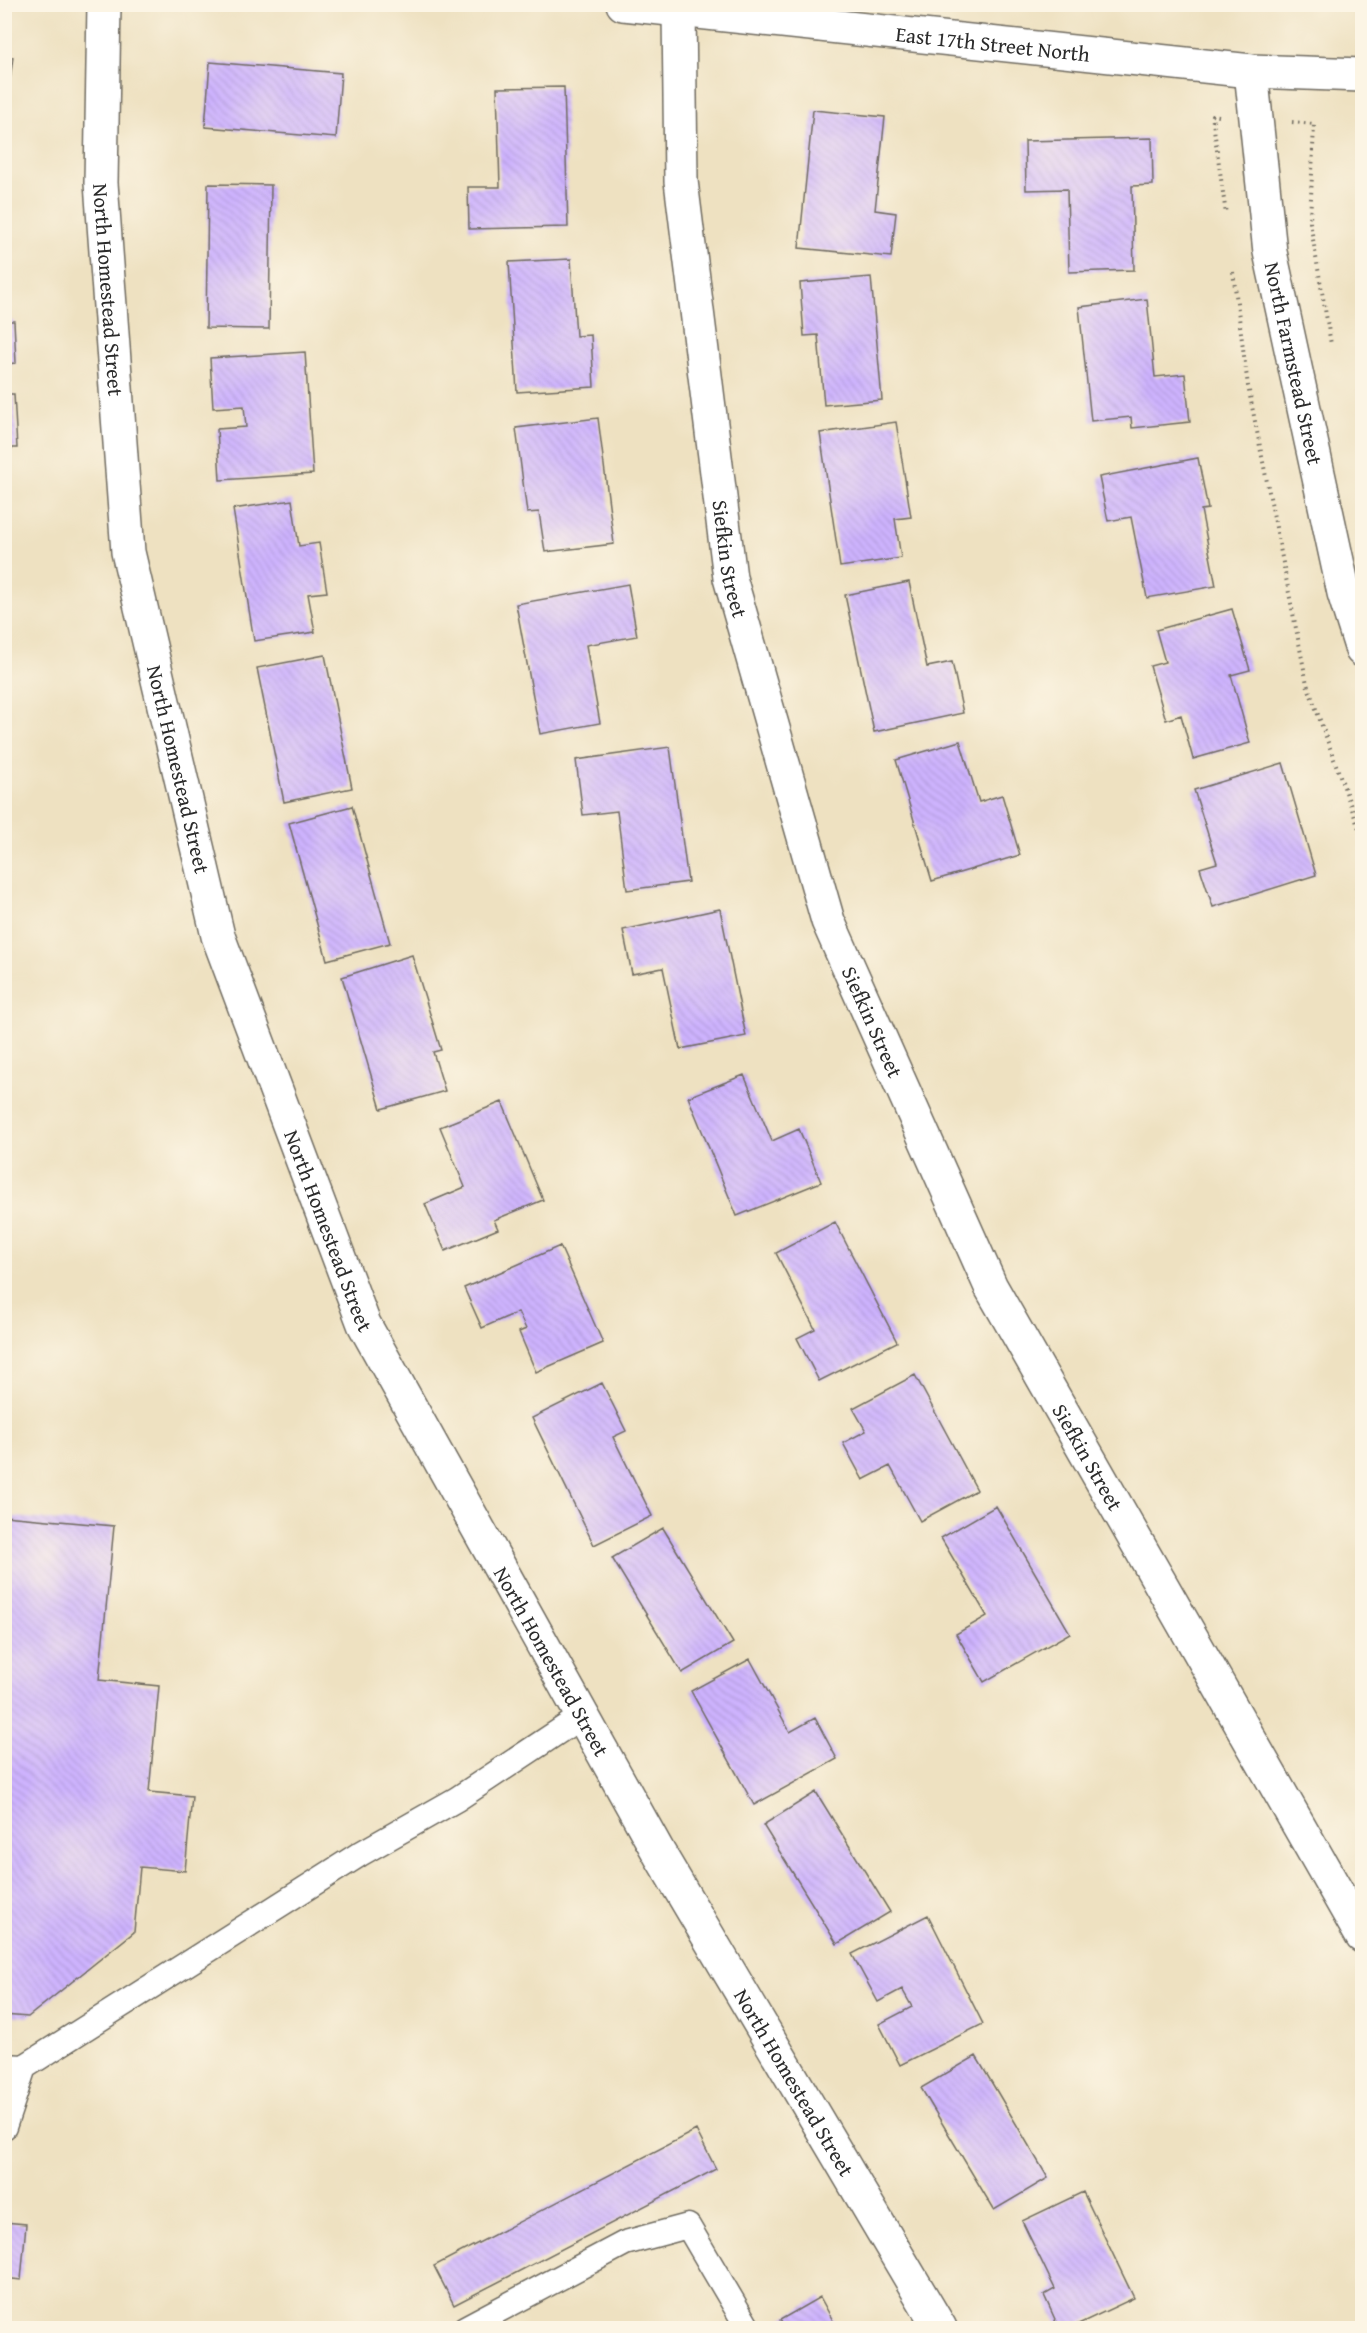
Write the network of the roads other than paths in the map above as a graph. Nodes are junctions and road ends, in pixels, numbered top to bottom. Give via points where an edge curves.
1 (104, 4) edge
2 (623, 4) edge
3 (678, 10) junction
4 (1251, 71) junction
5 (1362, 75) edge
6 (1362, 650) edge
7 (582, 1716) junction
8 (1362, 1936) edge
9 (14, 2066) edge
10 (4, 2127) edge
11 (465, 2328) edge
12 (748, 2328) edge
13 (940, 2328) edge

1 - 7 street, North Homestead Street via 101,183 128,552 218,936 364,1324
2 - 3 street, East 17th Street North
3 - 4 street, East 17th Street North
3 - 8 street, Siefkin Street via 681,181 730,578 828,921 991,1287
4 - 5 street, East 17th Street North
4 - 6 street, North Farmstead Street via 1270,252 1344,593
7 - 9 lane via 457,1799
7 - 13 street, North Homestead Street
9 - 10 lane
11 - 12 lane via 625,2243 688,2226

